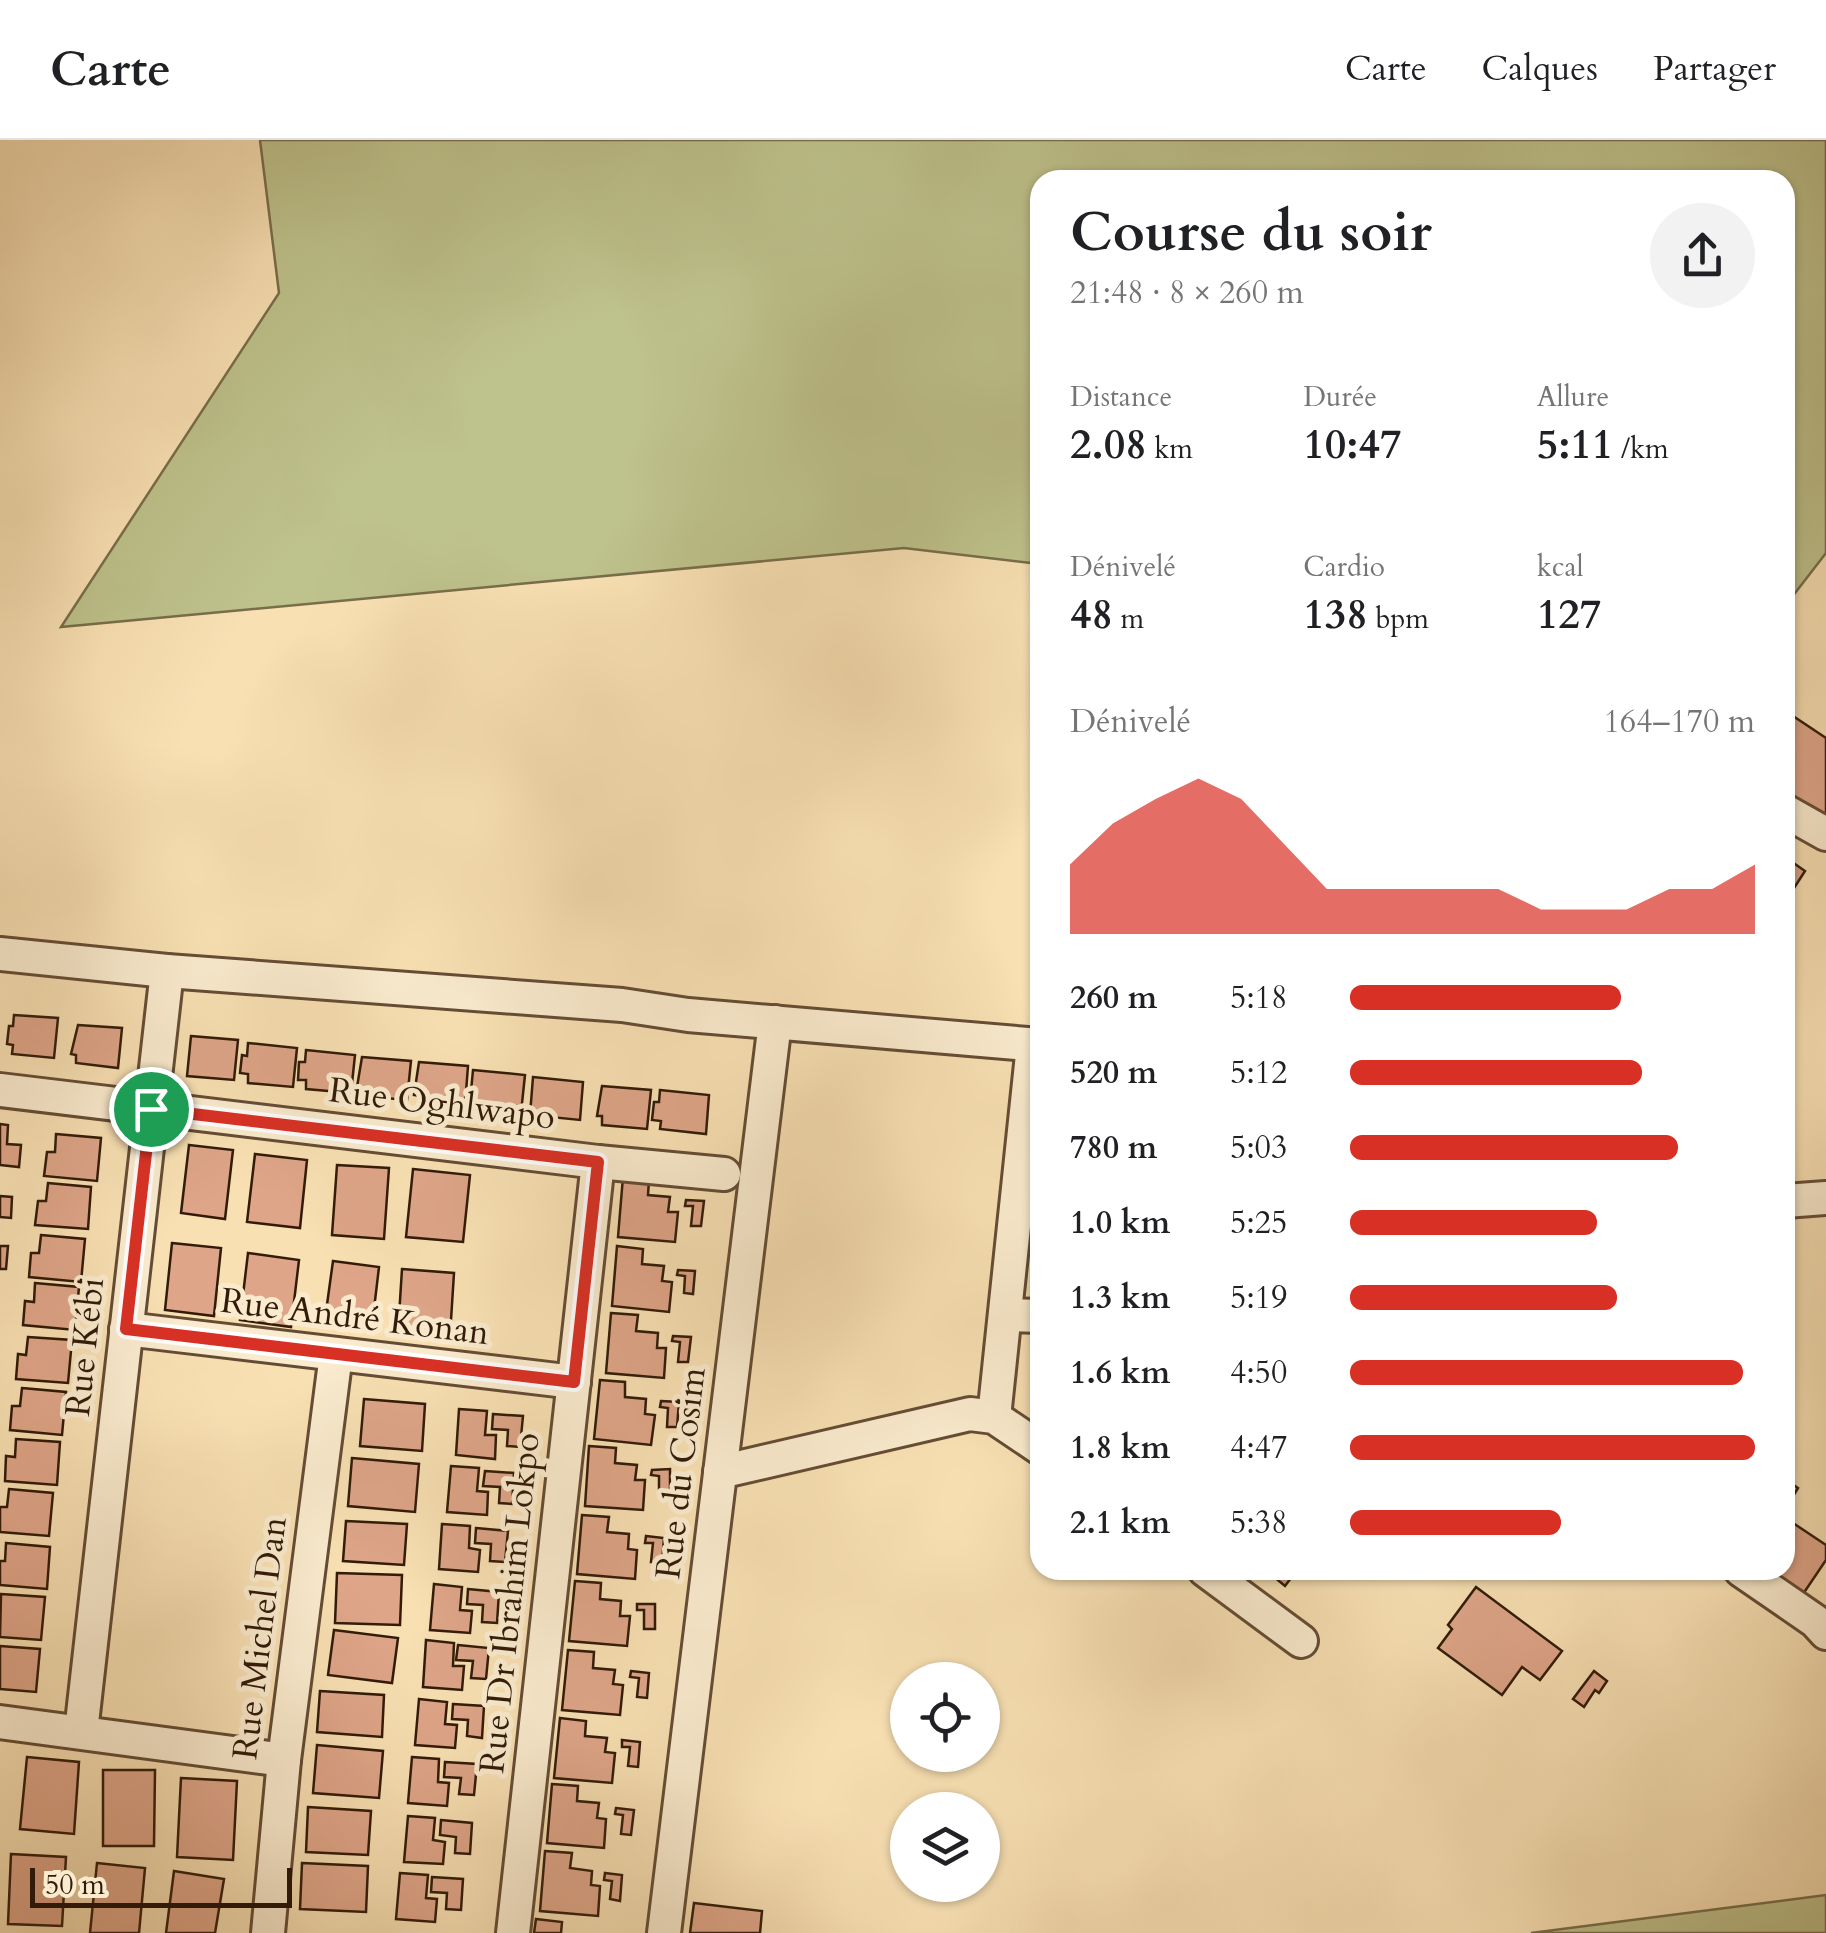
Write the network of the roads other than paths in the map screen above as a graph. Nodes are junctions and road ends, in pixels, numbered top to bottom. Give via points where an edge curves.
1 (1795, 816) edge
2 (1826, 834) edge
3 (0, 954) edge
4 (167, 971) junction
5 (775, 1022) junction
6 (1030, 1044) edge
7 (0, 1090) edge
8 (1030, 1097) edge
9 (151, 1109) junction
10 (598, 1162) junction
11 (724, 1174) dead end
12 (1826, 1198) edge
13 (1795, 1207) edge
14 (1005, 1315) junction
15 (1030, 1316) edge
16 (126, 1329) junction
17 (336, 1354) junction
18 (574, 1382) junction
19 (994, 1417) junction
20 (1030, 1441) edge
21 (720, 1472) junction
22 (1219, 1580) edge
23 (1754, 1580) edge
24 (1826, 1633) edge
25 (1301, 1640) dead end
26 (0, 1722) edge
27 (80, 1732) junction
28 (284, 1760) junction
29 (268, 1933) edge
30 (513, 1933) edge
31 (664, 1933) edge

1 - 2 street
3 - 4 street
4 - 5 street
4 - 9 street, Rue Kébi
5 - 6 street
5 - 21 street, Rue du Cosim
7 - 9 street, Rue Oghlwapo
8 - 14 street
9 - 10 street, Rue Oghlwapo
9 - 16 street, Rue Kébi
10 - 11 street, Rue Oghlwapo
10 - 18 street, Rue Dr Ibrahim Lokpo
12 - 13 street
14 - 15 street
14 - 19 street
16 - 17 street, Rue André Konan
16 - 27 street, Rue Kébi
17 - 18 street, Rue André Konan
17 - 28 street, Rue Michel Dan
18 - 30 street, Rue Dr Ibrahim Lokpo
19 - 20 street
19 - 21 street via 970,1414
21 - 31 street, Rue du Cosim
22 - 25 street
23 - 24 street
26 - 27 street
27 - 28 street
28 - 29 street, Rue Michel Dan

